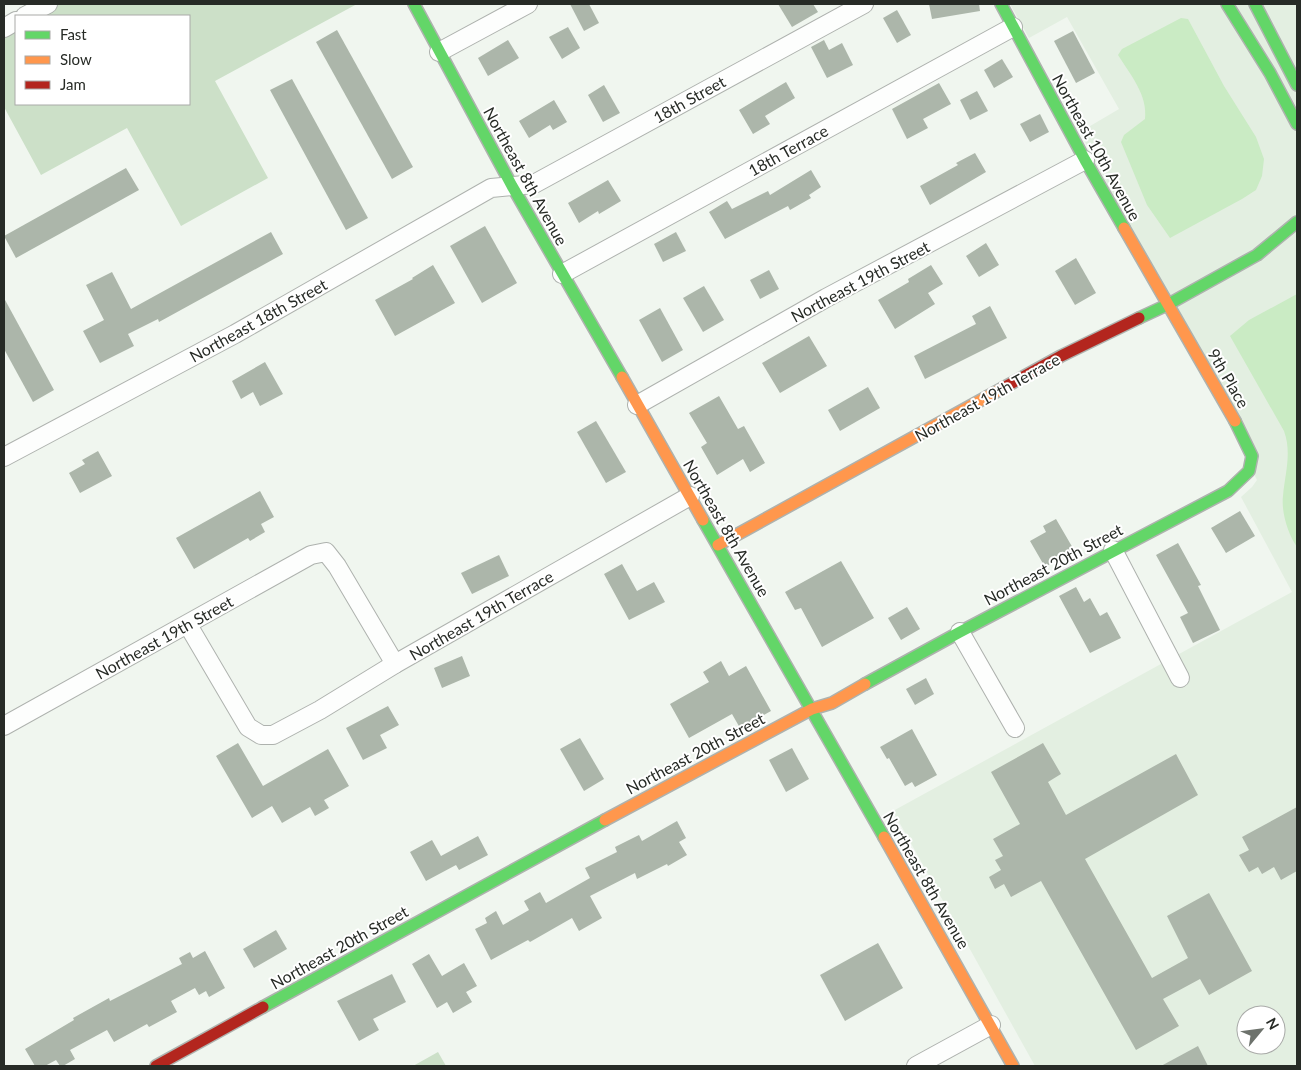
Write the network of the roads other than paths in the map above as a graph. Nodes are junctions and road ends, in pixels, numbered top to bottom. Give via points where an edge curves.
1 (48, 4) edge
2 (414, 4) edge
3 (528, 4) edge
4 (864, 4) edge
5 (1001, 4) edge
6 (1228, 4) edge
7 (1255, 4) edge
8 (27, 15) edge
9 (15, 22) edge
10 (1013, 26) junction
11 (4, 28) edge
12 (439, 52) junction
13 (1297, 85) edge
14 (1297, 124) edge
15 (1085, 160) junction
16 (512, 186) junction
17 (1297, 222) edge
18 (1289, 246) dead end
19 (1257, 254) junction
20 (562, 274) junction
21 (1167, 305) junction
22 (637, 405) junction
23 (4, 457) edge
24 (1248, 471) joint
25 (690, 496) junction
26 (718, 546) junction
27 (1113, 550) junction
28 (188, 625) junction
29 (960, 632) junction
30 (395, 664) junction
31 (1180, 678) dead end
32 (812, 709) junction
33 (4, 726) edge
34 (1015, 728) dead end
35 (991, 1025) junction
36 (156, 1066) edge
37 (916, 1066) edge
38 (1013, 1066) edge

1 - 8 street
2 - 12 street, Northeast 8th Avenue
3 - 12 street
4 - 16 street, 18th Street via 534,184
5 - 10 street, Northeast 10th Avenue
6 - 14 street
7 - 13 street
9 - 11 street
10 - 15 street, Northeast 10th Avenue
10 - 20 street, 18th Terrace
12 - 16 street, Northeast 8th Avenue
15 - 21 street, Northeast 10th Avenue
15 - 22 street, Northeast 19th Street via 826,298
16 - 20 street, Northeast 8th Avenue
16 - 23 street, Northeast 18th Street via 491,188 235,334
17 - 19 street, Northeast 19th Terrace
18 - 19 street, Northeast 19th Terrace
19 - 21 street, Northeast 19th Terrace
20 - 22 street, Northeast 8th Avenue
21 - 24 street, 9th Place via 1244,437 1252,456
21 - 26 street, Northeast 19th Terrace via 1061,356
22 - 25 street, Northeast 8th Avenue
24 - 27 street, Northeast 20th Street via 1228,491
25 - 26 street, Northeast 8th Avenue
25 - 30 street, Northeast 19th Terrace
26 - 32 street, Northeast 8th Avenue
27 - 29 street, Northeast 20th Street
27 - 31 street
28 - 30 street, Northeast 19th Terrace via 248,727 261,735 272,736
28 - 30 street, Northeast 19th Street via 312,555 326,552
28 - 33 street, Northeast 19th Street
29 - 32 street, Northeast 20th Street via 832,703
29 - 34 street
32 - 35 street, Northeast 8th Avenue
32 - 36 street, Northeast 20th Street
35 - 37 street
35 - 38 street, Northeast 8th Avenue

